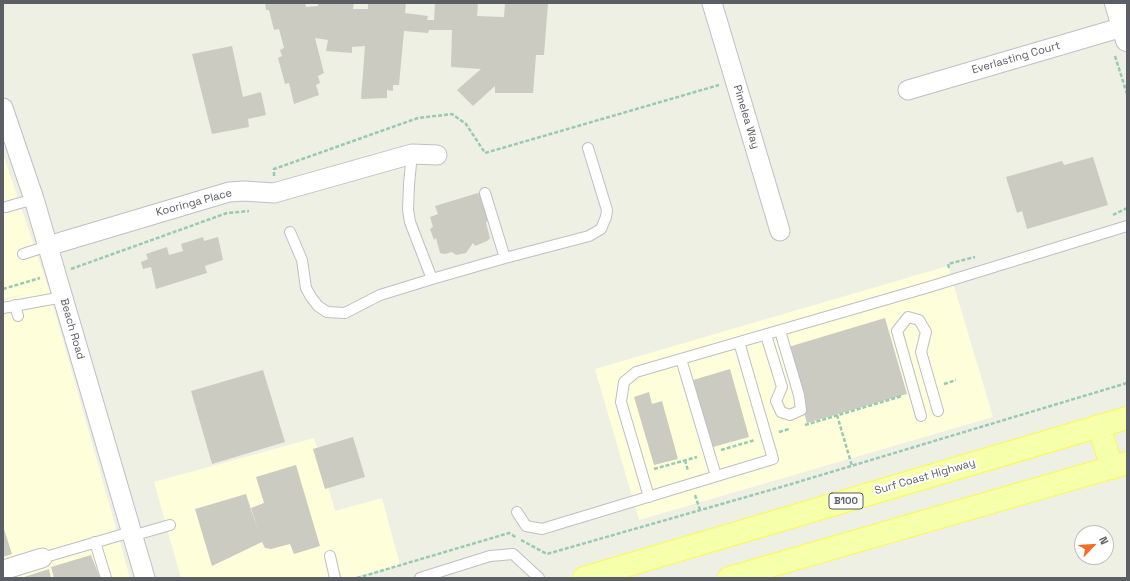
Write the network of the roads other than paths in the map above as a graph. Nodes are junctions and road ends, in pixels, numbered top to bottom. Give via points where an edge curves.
1 (712, 3) edge
2 (1116, 3) edge
3 (1119, 33) edge
4 (908, 90) dead end
5 (3, 108) edge
6 (588, 148) dead end
7 (412, 154) junction
8 (437, 155) dead end
9 (485, 193) dead end
10 (34, 199) junction
11 (6, 207) dead end
12 (1127, 226) edge
13 (780, 231) dead end
14 (290, 232) dead end
15 (48, 246) junction
16 (22, 254) dead end
17 (505, 258) junction
18 (432, 279) junction
19 (63, 297) junction
20 (15, 305) junction
21 (3, 308) edge
22 (18, 316) dead end
23 (780, 331) junction
24 (766, 334) junction
25 (739, 342) junction
26 (681, 359) junction
27 (938, 411) dead end
28 (921, 416) dead end
29 (1127, 418) edge
30 (1099, 426) junction
31 (1119, 466) edge
32 (716, 476) junction
33 (649, 497) junction
34 (517, 512) dead end
35 (170, 525) dead end
36 (133, 540) junction
37 (95, 542) junction
38 (330, 556) dead end
39 (42, 558) joint
40 (3, 570) edge
41 (741, 576) edge
42 (106, 578) edge
43 (145, 578) edge
44 (150, 578) edge
45 (335, 578) edge
46 (420, 578) edge
47 (539, 578) edge
48 (584, 578) edge

1 - 13 street, Pimelea Way
2 - 3 street
3 - 4 street, Everlasting Court
5 - 10 street, Beach Road
6 - 17 lane via 607,210 602,229 589,236
7 - 8 street, Kooringa Place
7 - 15 street, Kooringa Place via 274,193 244,191 213,196
7 - 18 lane via 408,210 410,222
9 - 17 lane
10 - 11 lane
10 - 15 street, Beach Road
12 - 23 lane
14 - 18 lane via 302,260 309,293 318,306 327,312 345,313 380,295
15 - 16 lane, Kooringa Place
15 - 19 street, Beach Road
17 - 18 lane
19 - 20 lane
19 - 36 street, Beach Road
20 - 21 lane
20 - 22 lane
23 - 24 lane
23 - 24 lane via 801,410 790,415 781,412 776,401 782,387
24 - 25 lane
25 - 26 lane
25 - 32 lane via 773,459
26 - 32 lane
26 - 33 lane via 636,372 624,382 621,402
27 - 28 lane via 921,352 926,332 919,320 908,318 897,331
29 - 30 main road, Surf Coast Highway / B100
30 - 31 main road
30 - 48 main road, Surf Coast Highway / B100
31 - 41 main road
32 - 33 lane
33 - 34 lane via 542,528 526,526
35 - 36 lane
36 - 37 lane
36 - 43 street, Beach Road
36 - 44 street, Beach Road
37 - 39 lane
37 - 42 lane
38 - 45 lane
39 - 40 street
46 - 47 lane via 490,556 513,554

